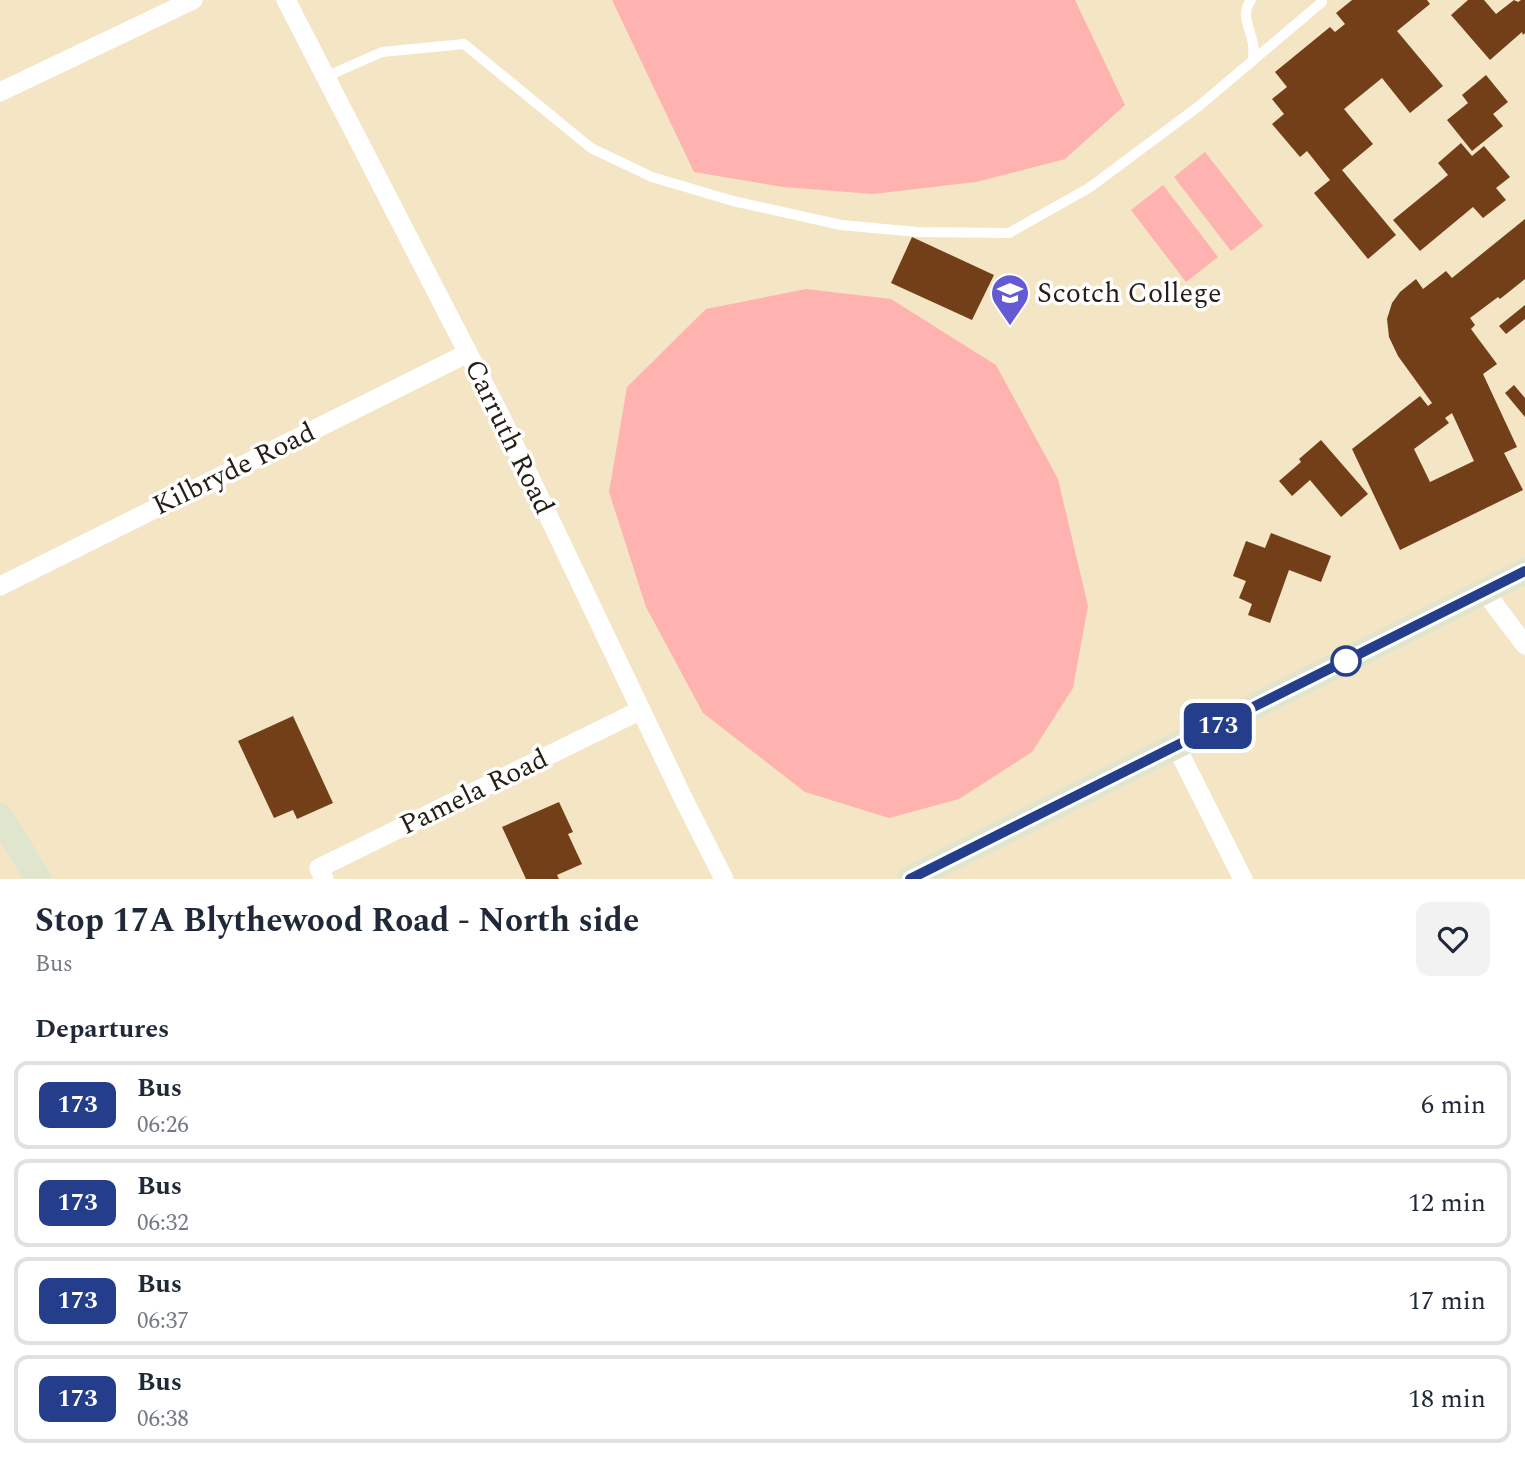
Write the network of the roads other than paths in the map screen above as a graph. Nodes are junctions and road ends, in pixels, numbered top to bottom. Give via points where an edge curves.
1 (193, 0) edge
2 (286, 0) edge
3 (1251, 0) edge
4 (1322, 0) edge
5 (1253, 61) junction
6 (325, 78) junction
7 (0, 92) edge
8 (468, 353) junction
9 (1525, 571) edge
10 (0, 586) edge
11 (1485, 592) junction
12 (1525, 645) edge
13 (641, 710) junction
14 (1177, 746) junction
15 (0, 816) edge
16 (38, 879) edge
17 (324, 879) edge
18 (724, 879) edge
19 (910, 879) edge
20 (1243, 879) edge

1 - 7 street
2 - 6 street, Carruth Road
3 - 5 lane via 1246,22 1254,44
4 - 5 lane
5 - 6 lane via 1080,194 1009,233 841,225 652,177 591,148 464,44 382,52
6 - 8 street, Carruth Road
8 - 10 street, Kilbryde Road
8 - 13 street, Carruth Road
9 - 11 main road
11 - 12 street
11 - 14 main road
13 - 17 street, Pamela Road via 319,868
13 - 18 street, Carruth Road
14 - 19 main road
14 - 20 street
15 - 16 main road

